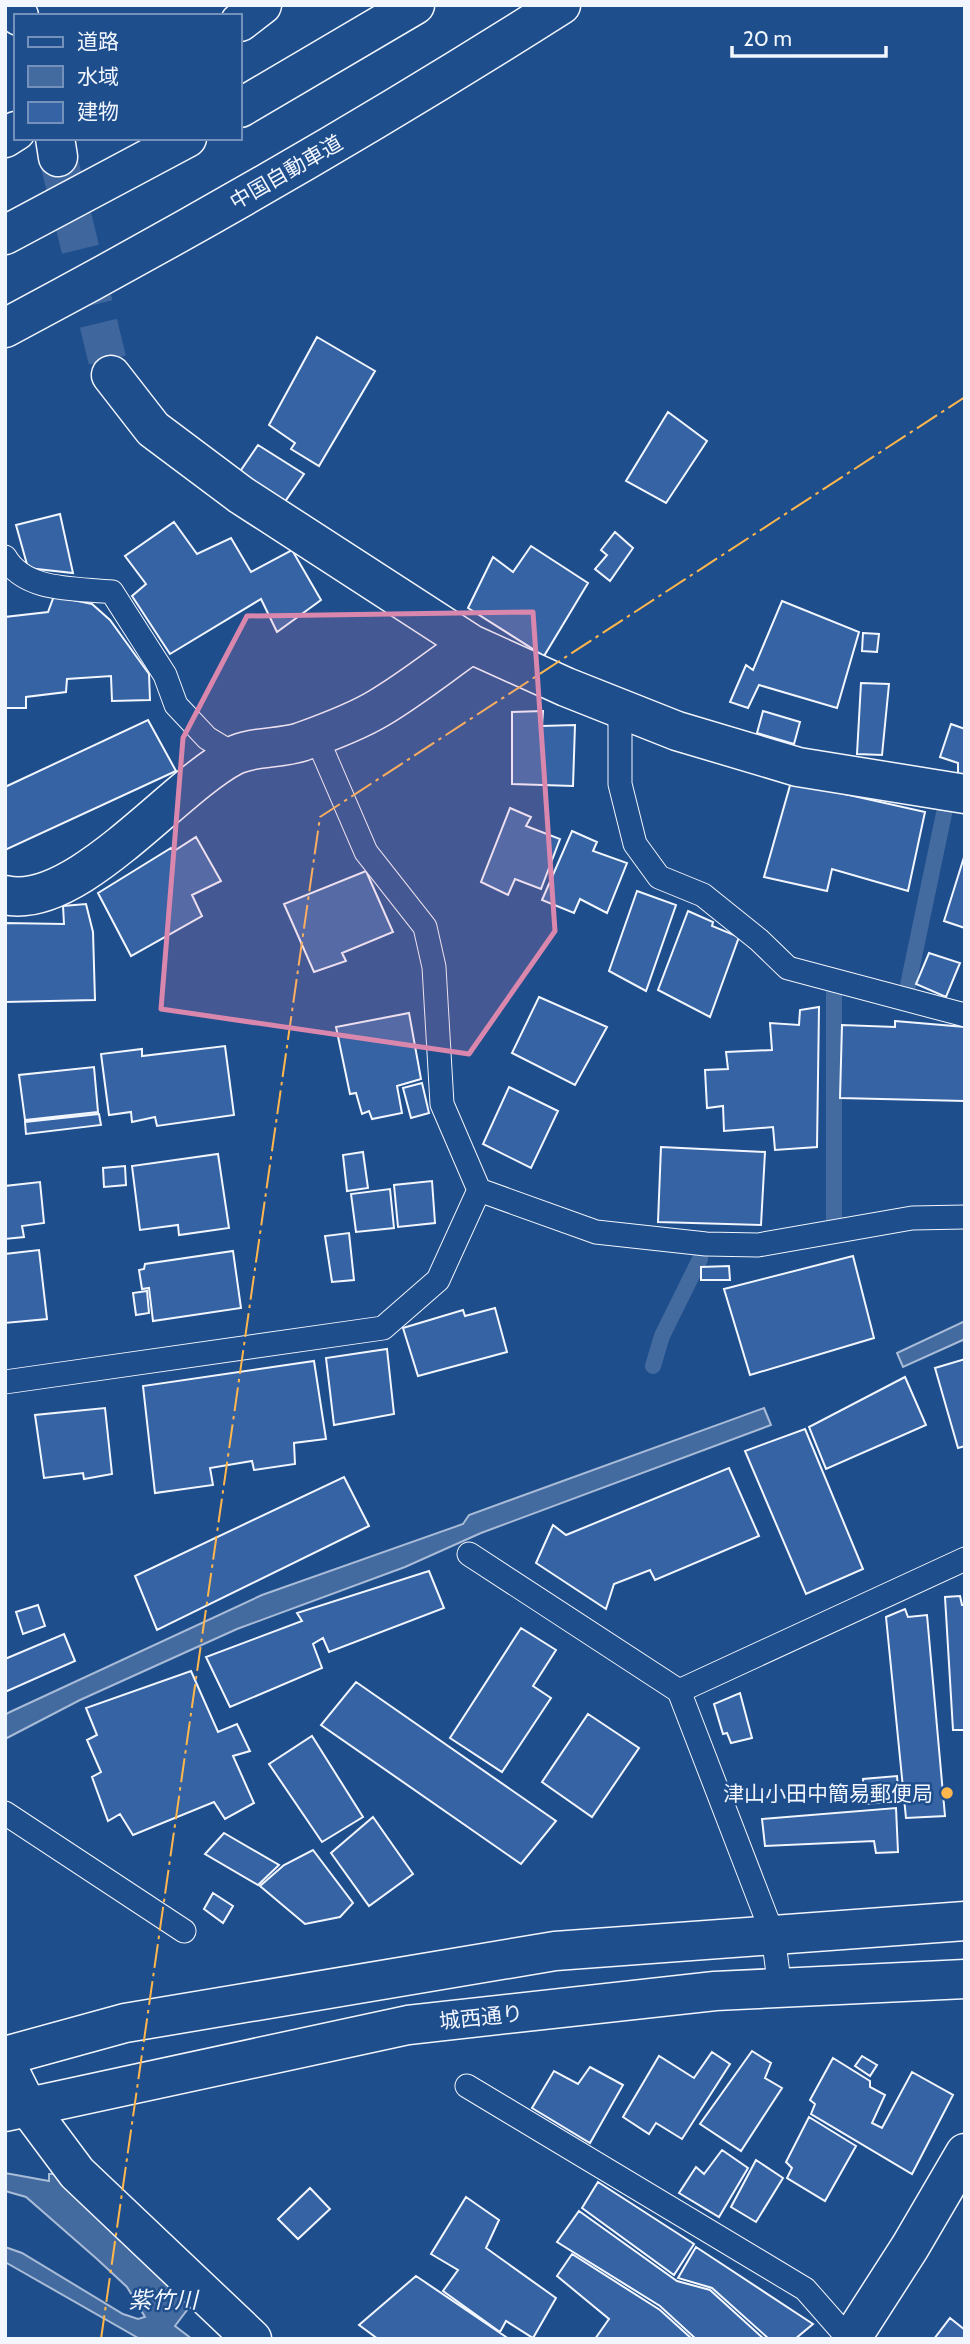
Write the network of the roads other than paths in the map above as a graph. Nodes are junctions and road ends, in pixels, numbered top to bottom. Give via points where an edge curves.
1 (262, 5) edge
2 (415, 5) edge
3 (561, 5) edge
4 (242, 20) edge
5 (242, 107) edge
6 (183, 140) edge
7 (5, 235) edge
8 (5, 328) edge
9 (111, 374) tunnel mouth
10 (5, 557) edge
11 (471, 644) junction
12 (620, 708) junction
13 (316, 736) junction
14 (234, 755) junction
15 (965, 794) edge
16 (5, 895) edge
17 (965, 1015) edge
18 (479, 1190) junction
19 (965, 1217) edge
20 (5, 1382) edge
21 (468, 1554) dead end
22 (965, 1559) edge
23 (679, 1691) junction
24 (5, 1813) edge
25 (965, 1921) edge
26 (184, 1931) dead end
27 (773, 1935) junction
28 (965, 1979) edge
29 (780, 1989) junction
30 (5, 2056) edge
31 (5, 2063) edge
32 (467, 2086) dead end
33 (16, 2109) edge
34 (965, 2153) edge
35 (253, 2339) edge
36 (850, 2339) edge

1 - 4 main road
2 - 5 main road
3 - 8 main road, 中国自動車道 via 407,103 145,254
6 - 7 main road
9 - 11 main road via 153,429 230,487
10 - 14 lane via 22,578 112,592 165,675 176,705 207,738
11 - 12 main road
11 - 13 main road via 378,710
12 - 15 main road via 677,731 798,767
12 - 17 lane via 620,784 635,844 659,877 703,895 788,968
13 - 14 main road
13 - 18 lane via 366,852 425,927 434,967 442,1104
14 - 16 main road via 92,867 53,890
18 - 19 lane via 596,1232 706,1244 758,1245 912,1218
18 - 20 lane via 438,1280 383,1328
21 - 23 lane
22 - 23 lane
23 - 27 lane
24 - 26 lane
25 - 27 main road
27 - 29 lane
27 - 30 main road via 555,1951 125,2023
28 - 29 main road, 城西通り
29 - 33 main road, 城西通り via 408,2025
31 - 33 main road
32 - 36 lane via 805,2289
33 - 35 main road
34 - 36 main road

